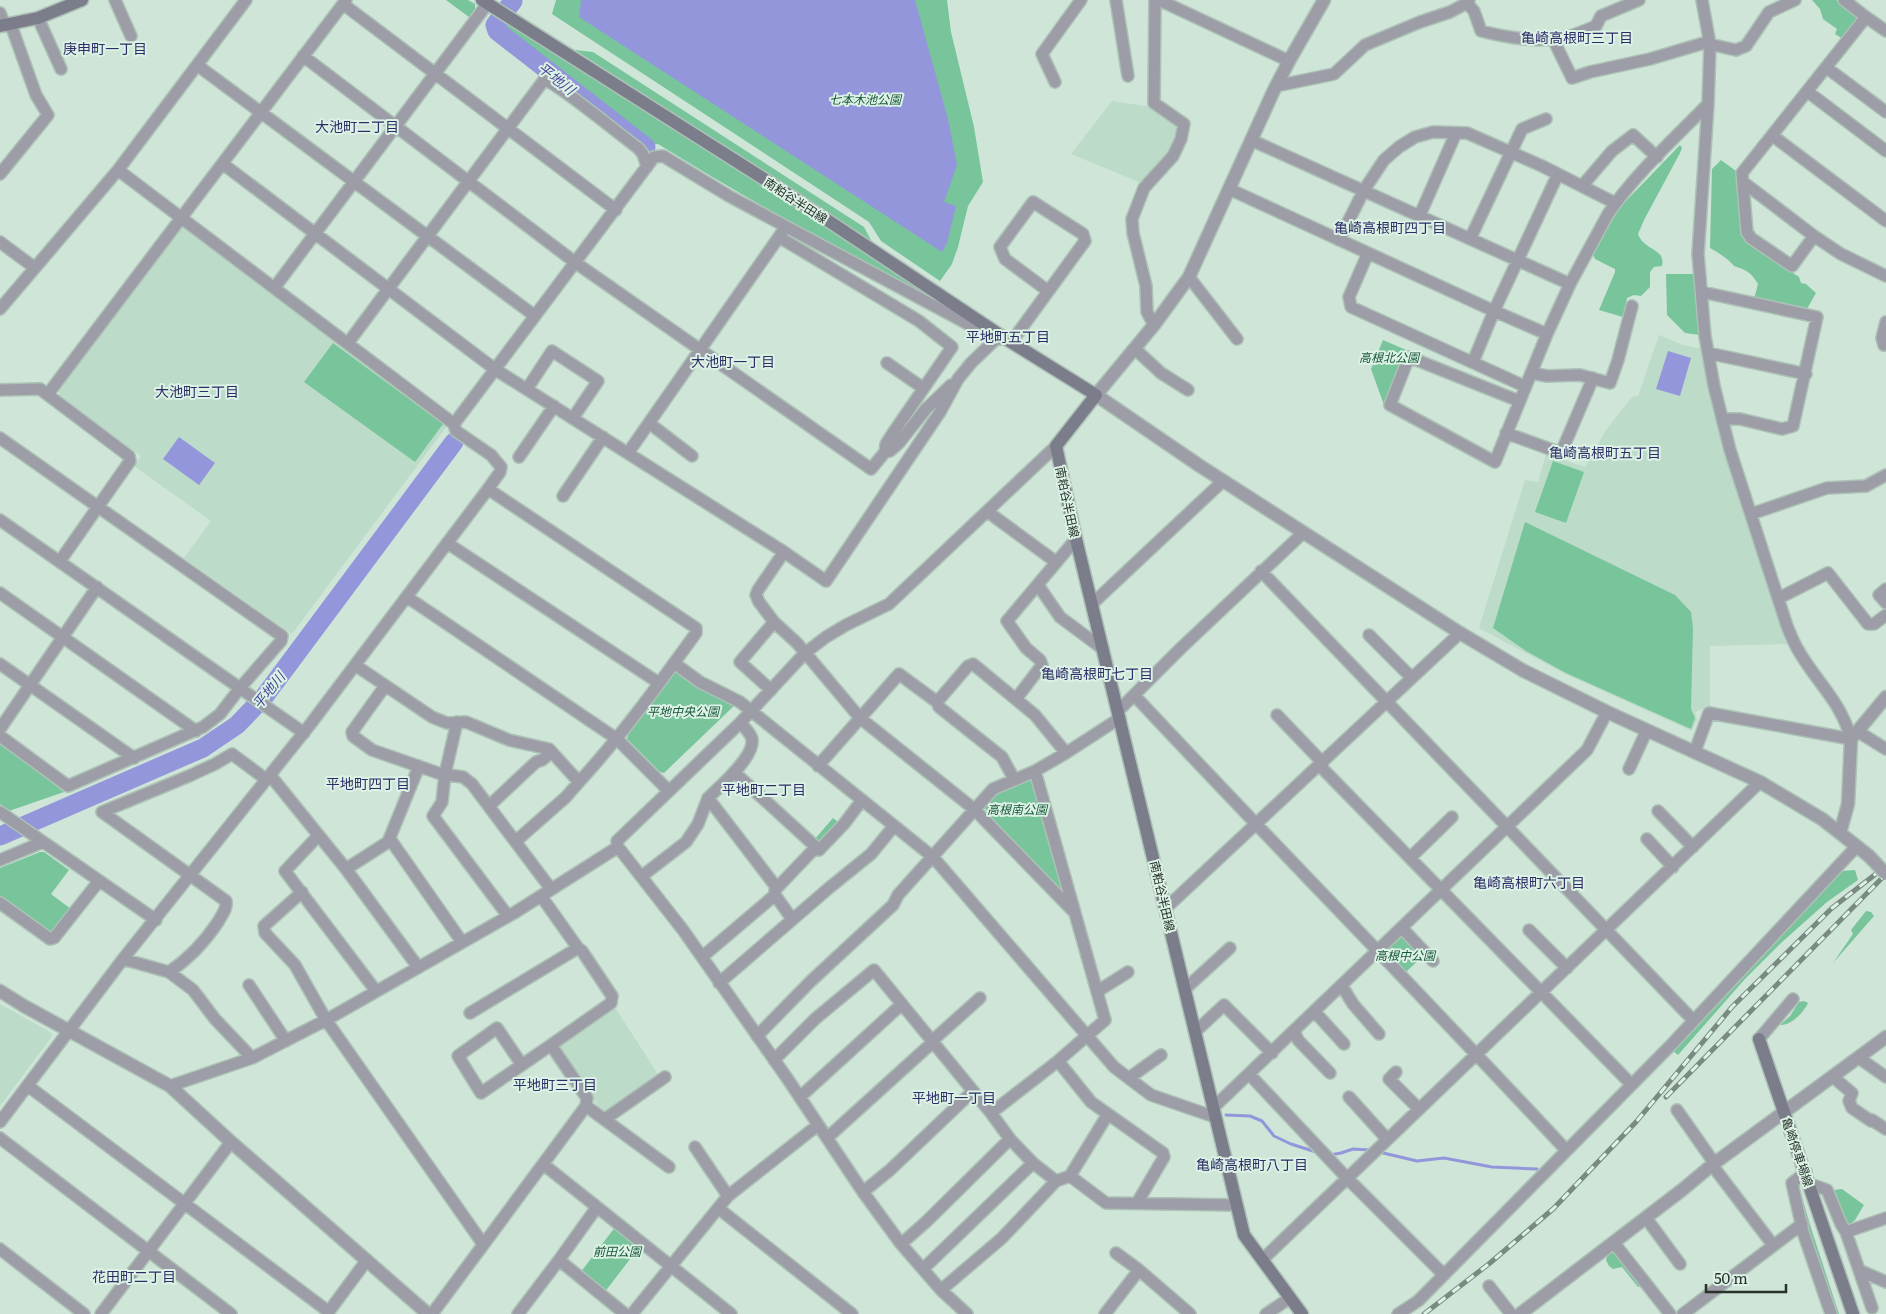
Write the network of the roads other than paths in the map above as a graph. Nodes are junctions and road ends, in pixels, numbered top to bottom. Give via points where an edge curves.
1 (82, 0) edge
2 (115, 0) edge
3 (246, 0) edge
4 (1081, 0) edge
5 (1116, 0) edge
6 (1155, 0) edge
7 (1639, 0) edge
8 (1702, 0) edge
9 (1794, 0) edge
10 (1844, 0) edge
11 (344, 2) edge
12 (1167, 2) edge
13 (1319, 2) edge
14 (1468, 2) edge
15 (1784, 2) edge
16 (496, 6) edge
17 (0, 13) edge
18 (1866, 17) junction
19 (38, 18) junction
20 (5, 26) edge
21 (1886, 31) edge
22 (131, 36) dead end
23 (1552, 39) junction
24 (1710, 44) junction
25 (303, 56) junction
26 (1289, 61) junction
27 (197, 65) junction
28 (1827, 68) junction
29 (61, 69) dead end
30 (435, 72) junction
31 (1128, 76) dead end
32 (1055, 82) dead end
33 (1276, 86) junction
34 (1808, 92) junction
35 (1708, 104) junction
36 (261, 112) junction
37 (1886, 112) edge
38 (1546, 120) dead end
39 (395, 126) junction
40 (510, 129) junction
41 (1456, 132) junction
42 (1773, 136) junction
43 (1251, 140) junction
44 (1510, 151) junction
45 (1886, 151) edge
46 (1657, 157) junction
47 (223, 164) junction
48 (2, 165) edge
49 (647, 167) junction
50 (118, 170) junction
51 (1558, 174) junction
52 (353, 182) junction
53 (470, 182) junction
54 (1743, 182) junction
55 (1582, 186) junction
56 (1229, 189) junction
57 (1364, 190) junction
58 (1615, 203) junction
59 (616, 210) junction
60 (1419, 217) junction
61 (182, 218) junction
62 (1886, 221) edge
63 (782, 232) junction
64 (315, 233) junction
65 (429, 236) junction
66 (1814, 236) junction
67 (1470, 239) junction
68 (1340, 240) junction
69 (0, 242) edge
70 (1368, 253) junction
71 (1519, 261) junction
72 (576, 263) junction
73 (35, 268) junction
74 (1886, 276) edge
75 (1189, 277) junction
76 (1570, 284) junction
77 (274, 287) junction
78 (388, 288) junction
79 (1048, 292) junction
80 (1702, 292) junction
81 (1632, 306) dead end
82 (0, 309) edge
83 (1494, 311) junction
84 (536, 316) junction
85 (1886, 322) edge
86 (1154, 324) junction
87 (1547, 334) junction
88 (1237, 339) dead end
89 (1005, 340) junction
90 (348, 343) junction
91 (1886, 345) edge
92 (699, 349) junction
93 (1135, 349) junction
94 (1708, 353) junction
95 (1473, 362) junction
96 (887, 363) dead end
97 (496, 370) junction
98 (1531, 372) junction
99 (1806, 374) junction
100 (1594, 378) junction
101 (958, 379) junction
102 (1524, 386) junction
103 (923, 388) junction
104 (527, 389) junction
105 (0, 390) edge
106 (1188, 390) dead end
107 (48, 394) junction
108 (1096, 395) junction
109 (1519, 401) junction
110 (554, 406) junction
111 (573, 418) junction
112 (1722, 419) junction
113 (649, 423) junction
114 (454, 424) junction
115 (1506, 433) junction
116 (603, 437) junction
117 (0, 438) edge
118 (1056, 446) junction
119 (884, 452) junction
120 (628, 453) junction
121 (692, 456) dead end
122 (519, 457) dead end
123 (1886, 474) edge
124 (1223, 481) junction
125 (488, 488) junction
126 (564, 496) dead end
127 (98, 506) junction
128 (988, 512) junction
129 (1751, 514) junction
130 (0, 520) edge
131 (1303, 533) junction
132 (1076, 539) junction
133 (447, 543) junction
134 (784, 552) junction
135 (60, 561) junction
136 (1056, 562) junction
137 (1261, 571) junction
138 (1038, 584) junction
139 (97, 587) junction
140 (1886, 589) edge
141 (0, 593) edge
142 (407, 597) junction
143 (1779, 598) junction
144 (1886, 603) edge
145 (1092, 604) junction
146 (1886, 615) edge
147 (774, 622) junction
148 (1460, 633) junction
149 (1369, 635) dead end
150 (63, 638) junction
151 (1103, 649) junction
152 (805, 653) junction
153 (674, 663) junction
154 (0, 664) edge
155 (355, 666) junction
156 (1412, 678) junction
157 (659, 683) junction
158 (31, 685) junction
159 (385, 686) junction
160 (244, 690) junction
161 (771, 690) junction
162 (1134, 695) junction
163 (1886, 697) edge
164 (1016, 699) junction
165 (937, 702) junction
166 (1387, 702) junction
167 (751, 712) junction
168 (1606, 712) junction
169 (1119, 715) junction
170 (1277, 715) dead end
171 (860, 718) junction
172 (457, 722) junction
173 (740, 723) junction
174 (0, 729) edge
175 (1647, 730) junction
176 (196, 731) junction
177 (304, 733) junction
178 (1854, 735) junction
179 (0, 736) edge
180 (617, 739) junction
181 (1886, 749) edge
182 (1695, 751) junction
183 (552, 752) junction
184 (1066, 754) junction
185 (134, 758) junction
186 (1321, 765) junction
187 (419, 766) junction
188 (818, 766) junction
189 (1629, 769) dead end
190 (1034, 771) junction
191 (734, 772) junction
192 (446, 774) junction
193 (269, 778) junction
194 (1014, 779) junction
195 (579, 782) junction
196 (1760, 782) junction
197 (669, 791) junction
198 (708, 798) junction
199 (862, 800) junction
200 (489, 806) junction
201 (974, 809) junction
202 (1658, 811) dead end
203 (5, 815) edge
204 (1452, 817) dead end
205 (1256, 825) junction
206 (894, 826) junction
207 (1507, 827) junction
208 (1840, 833) junction
209 (318, 836) junction
210 (390, 839) junction
211 (1647, 839) dead end
212 (516, 841) junction
213 (43, 842) junction
214 (1857, 846) junction
215 (618, 847) junction
216 (816, 847) junction
217 (1693, 847) junction
218 (933, 857) junction
219 (1410, 858) junction
220 (0, 860) edge
221 (1673, 866) junction
222 (346, 869) junction
223 (1886, 874) edge
224 (191, 875) junction
225 (642, 876) junction
226 (99, 881) junction
227 (552, 889) junction
228 (1441, 890) junction
229 (776, 891) junction
230 (302, 892) junction
231 (541, 896) junction
232 (0, 903) edge
233 (1166, 908) junction
234 (1075, 913) junction
235 (508, 916) junction
236 (156, 920) junction
237 (792, 920) junction
238 (1402, 928) junction
239 (1529, 930) dead end
240 (1608, 931) junction
241 (462, 942) junction
242 (578, 948) junction
243 (1230, 948) dead end
244 (1377, 951) junction
245 (702, 957) junction
246 (123, 959) junction
247 (1433, 961) dead end
248 (418, 967) junction
249 (1567, 968) junction
250 (169, 972) junction
251 (1128, 972) dead end
252 (719, 983) junction
253 (249, 985) dead end
254 (1342, 986) junction
255 (1185, 989) junction
256 (1098, 990) junction
257 (0, 991) edge
258 (376, 991) junction
259 (1541, 993) junction
260 (980, 998) dead end
261 (1793, 999) dead end
262 (902, 1004) junction
263 (1314, 1011) junction
264 (470, 1013) dead end
265 (326, 1020) junction
266 (1693, 1020) junction
267 (69, 1031) junction
268 (1294, 1031) junction
269 (1195, 1032) junction
270 (1379, 1034) dead end
271 (757, 1036) junction
272 (1088, 1036) junction
273 (1886, 1037) edge
274 (1759, 1039) joint
275 (286, 1041) junction
276 (932, 1041) junction
277 (1344, 1044) dead end
278 (551, 1045) junction
279 (1272, 1053) junction
280 (1477, 1054) junction
281 (1161, 1055) dead end
282 (252, 1058) junction
283 (1859, 1058) junction
284 (774, 1060) junction
285 (1058, 1061) junction
286 (522, 1065) junction
287 (1396, 1072) dead end
288 (1330, 1073) dead end
289 (1249, 1074) junction
290 (664, 1077) dead end
291 (1833, 1077) junction
292 (1886, 1077) edge
293 (1129, 1078) junction
294 (1631, 1084) junction
295 (28, 1086) junction
296 (170, 1086) junction
297 (973, 1091) junction
298 (800, 1097) junction
299 (1349, 1097) dead end
300 (586, 1106) junction
301 (1419, 1109) junction
302 (1677, 1110) dead end
303 (1214, 1112) junction
304 (1784, 1112) junction
305 (991, 1113) junction
306 (1108, 1114) junction
307 (605, 1119) junction
308 (0, 1122) edge
309 (818, 1125) junction
310 (1886, 1129) edge
311 (0, 1138) edge
312 (827, 1138) junction
313 (1010, 1139) junction
314 (1387, 1140) junction
315 (231, 1142) junction
316 (695, 1147) dead end
317 (1566, 1150) junction
318 (1033, 1163) junction
319 (543, 1164) junction
320 (1713, 1164) junction
321 (670, 1167) dead end
322 (1070, 1176) junction
323 (1347, 1178) junction
324 (1808, 1178) junction
325 (1056, 1181) junction
326 (863, 1192) junction
327 (728, 1196) junction
328 (185, 1204) junction
329 (1137, 1204) junction
330 (1236, 1205) junction
331 (597, 1207) junction
332 (718, 1208) junction
333 (1646, 1218) junction
334 (1886, 1218) edge
335 (1802, 1224) junction
336 (1846, 1232) junction
337 (1614, 1243) junction
338 (483, 1244) junction
339 (901, 1244) junction
340 (1773, 1244) junction
341 (0, 1249) edge
342 (149, 1251) junction
343 (1116, 1253) dead end
344 (367, 1260) junction
345 (559, 1260) junction
346 (1262, 1260) junction
347 (1680, 1264) dead end
348 (671, 1267) junction
349 (923, 1269) junction
350 (1139, 1270) junction
351 (1861, 1271) junction
352 (1444, 1275) junction
353 (1886, 1282) edge
354 (1488, 1286) dead end
355 (941, 1290) junction
356 (1290, 1298) junction
357 (1872, 1308) dead end
358 (328, 1313) edge
359 (427, 1313) edge
360 (520, 1313) edge
361 (849, 1313) edge
362 (1187, 1313) edge
363 (84, 1314) edge
364 (101, 1314) edge
365 (231, 1314) edge
366 (625, 1314) edge
367 (632, 1314) edge
368 (731, 1314) edge
369 (968, 1314) edge
370 (1105, 1314) edge
371 (1266, 1314) edge
372 (1302, 1314) edge
373 (1398, 1314) edge
374 (1510, 1314) edge
375 (1520, 1314) edge
376 (1670, 1314) edge
377 (1683, 1314) edge
378 (1831, 1314) edge
379 (1853, 1314) edge

1 - 19 main road
2 - 22 street
3 - 27 street
4 - 32 street via 1042,54
5 - 31 street
6 - 86 street via 1154,103 1184,124 1173,156 1144,188 1132,219 1146,286 1147,312
7 - 23 street via 1601,16 1596,26
8 - 24 street
9 - 15 street
10 - 18 street
11 - 25 street
11 - 30 street
12 - 26 street
13 - 26 street
14 - 23 street via 1481,31 1507,37
14 - 33 street via 1365,45 1334,74
15 - 24 street via 1769,12 1746,46 1736,50
16 - 30 street
16 - 89 main road, 南粕谷半田線 via 783,191
17 - 20 street
18 - 21 street
18 - 28 street
19 - 20 main road
19 - 29 street
20 - 48 street via 48,115
23 - 24 street via 1572,78
24 - 35 street
25 - 36 street
25 - 39 street
26 - 33 street
27 - 36 street
27 - 50 street
28 - 34 street
28 - 37 street
30 - 39 street
30 - 40 street
33 - 43 street
34 - 42 street
34 - 45 street
35 - 46 street
35 - 80 street via 1698,254
36 - 47 street
36 - 52 street
38 - 44 street via 1522,129
39 - 52 street
39 - 53 street
40 - 49 street via 544,80 549,80 638,148 644,154
40 - 53 street
40 - 59 street
41 - 44 street via 1467,133
41 - 57 street via 1432,132 1399,147 1384,160
41 - 60 street
42 - 54 street via 1742,173
42 - 62 street
43 - 56 street
43 - 57 street
44 - 51 street
44 - 67 street
46 - 55 street via 1633,135 1612,151
46 - 58 street
47 - 61 street
47 - 64 street
49 - 59 street
49 - 63 street via 658,156 729,196
50 - 61 street
50 - 73 street
51 - 55 street
51 - 71 street
52 - 64 street
52 - 65 street
53 - 65 street
53 - 72 street
54 - 66 street
54 - 66 street via 1747,232 1751,238 1792,266
55 - 58 street
56 - 68 street
56 - 75 street
57 - 60 street
57 - 68 street
58 - 76 street
59 - 72 street
60 - 67 street
61 - 77 street
61 - 107 street
63 - 89 street via 868,270
63 - 92 street
63 - 103 street via 919,321 952,347
64 - 77 street
64 - 78 street
65 - 78 street
65 - 84 street
66 - 74 street via 1841,254
67 - 71 street
68 - 70 street
69 - 73 street
70 - 83 street
70 - 95 street via 1349,297 1351,307
71 - 76 street
71 - 83 street
72 - 84 street
72 - 92 street
73 - 82 street
75 - 86 street
75 - 88 street
76 - 87 street
77 - 90 street
78 - 90 street
78 - 97 street
79 - 79 street via 1085,241 1083,234 1033,202 1000,248 1004,259
79 - 89 street
80 - 94 street
80 - 99 street via 1817,317
81 - 100 street via 1610,383
83 - 87 street
83 - 95 street
84 - 97 street
85 - 91 street via 1882,338
86 - 93 street
87 - 98 street
89 - 101 street via 971,363
89 - 108 main road, 南粕谷半田線
90 - 114 street
92 - 113 street
92 - 119 street via 871,469
93 - 106 street
93 - 108 street
94 - 99 street
94 - 112 street
95 - 102 street
96 - 103 street
97 - 104 street
97 - 114 street
98 - 100 street
98 - 102 street
99 - 112 street via 1793,426 1782,429
100 - 115 street via 1561,453
101 - 119 street via 925,410 899,443
101 - 134 street via 940,412 826,581
102 - 109 street
103 - 119 street
104 - 110 street
104 - 111 street via 552,352 598,381
105 - 107 street via 40,389
107 - 127 street via 128,456 130,461
108 - 118 main road
108 - 124 street
109 - 115 street
109 - 115 street via 1409,357 1390,405 1494,462
110 - 111 street
110 - 122 street
111 - 116 street
112 - 129 street
113 - 120 street
113 - 121 street
114 - 125 street via 456,431 491,455 501,467
116 - 120 street
116 - 126 street
117 - 127 street
118 - 128 street
118 - 132 main road, 南粕谷半田線
120 - 134 street
123 - 129 street via 1866,486 1828,488
124 - 131 street
124 - 145 street
125 - 133 street
125 - 153 street via 696,628 696,633
127 - 135 street
127 - 160 street via 282,636
128 - 136 street
128 - 152 street via 889,604 846,625
129 - 143 street
130 - 135 street
131 - 137 street
131 - 148 street
132 - 136 street
132 - 145 main road, 南粕谷半田線
133 - 142 street
133 - 157 street
134 - 147 street via 756,595
135 - 139 street
136 - 138 street
137 - 162 street
137 - 166 street
138 - 151 street via 1060,617
138 - 164 street via 1007,621 1042,665
139 - 150 street
139 - 160 street
140 - 144 street via 1879,595
141 - 150 street
142 - 155 street
142 - 180 street
143 - 146 street via 1828,573 1868,624 1874,624
143 - 178 street via 1797,648 1831,695
145 - 151 main road, 南粕谷半田線
147 - 152 street
147 - 161 street via 740,662
148 - 156 street
148 - 168 street via 1524,671
149 - 156 street
150 - 158 street
150 - 176 street
151 - 169 main road, 南粕谷半田線
152 - 161 street
152 - 171 street
153 - 157 street
153 - 167 street via 700,682 740,702
154 - 158 street
155 - 159 street
155 - 177 street
156 - 166 street
157 - 180 street
158 - 174 street
158 - 185 street
159 - 172 street via 432,717 447,723
159 - 187 street via 352,732 353,736 372,750
160 - 176 street via 220,714
160 - 177 street
161 - 167 street
162 - 169 street
162 - 205 street
163 - 178 street
164 - 165 street via 973,664
164 - 184 street via 1035,715
165 - 171 street via 899,674
165 - 194 street via 939,707 1002,757
166 - 186 street
166 - 207 street
167 - 173 street
167 - 188 street
168 - 175 street
168 - 207 street via 1587,750
169 - 184 street
169 - 233 main road, 南粕谷半田線
170 - 186 street
171 - 188 street
171 - 201 street
172 - 183 street via 466,722 509,740
172 - 192 street
173 - 191 street via 752,740 748,756
173 - 197 street
175 - 182 street
175 - 189 street
176 - 185 street
177 - 193 street
178 - 181 street
178 - 182 street via 1709,713
178 - 208 street via 1848,804
179 - 185 street via 68,786
180 - 195 street
180 - 197 street
182 - 196 street
183 - 195 street
183 - 200 street via 536,762
184 - 190 street
186 - 205 street
186 - 219 street
187 - 192 street
187 - 210 street
188 - 199 street
190 - 194 street
190 - 234 street
191 - 198 street
191 - 216 street
192 - 200 street via 464,777
192 - 235 street via 442,802 433,816
193 - 209 street
193 - 224 street
193 - 224 street via 232,754 189,776 102,812
194 - 201 street via 992,789
195 - 212 street
196 - 208 street
196 - 217 street
197 - 215 street via 617,841
198 - 225 street via 698,824 686,842
198 - 229 street
199 - 206 street
199 - 216 street via 819,850
200 - 212 street
201 - 218 street
201 - 234 street
202 - 217 street
203 - 213 street
204 - 219 street
205 - 233 street
205 - 244 street
206 - 218 street
206 - 237 street via 871,854
207 - 228 street
207 - 240 street
208 - 214 street
209 - 222 street
209 - 230 street via 285,871
210 - 222 street
210 - 241 street
211 - 221 street
212 - 227 street
213 - 220 street
213 - 226 street
214 - 223 street, bridge
214 - 266 street
215 - 225 street
215 - 227 street
216 - 229 street
217 - 221 street
218 - 271 street via 898,895 893,905
218 - 272 street
219 - 228 street
221 - 240 street
222 - 248 street
224 - 236 street
224 - 250 street via 226,901 226,908 204,943
225 - 245 street
226 - 232 street via 50,939
226 - 236 street
227 - 231 street
228 - 238 street
228 - 259 street
229 - 237 street
229 - 245 street
230 - 258 street
230 - 265 street via 264,926 264,930 295,965
231 - 235 street
231 - 242 street
233 - 255 main road, 南粕谷半田線
234 - 256 street
235 - 241 street
236 - 246 street
237 - 252 street
238 - 244 street
238 - 247 street
239 - 249 street
240 - 249 street
240 - 266 street
241 - 248 street
242 - 264 street
242 - 278 street via 612,1000
243 - 255 street
244 - 254 street
244 - 280 street
245 - 252 street
246 - 250 street
246 - 267 street
248 - 258 street
249 - 259 street
250 - 282 street via 193,990 214,1019
251 - 256 street
252 - 271 street
253 - 275 street
254 - 263 street
254 - 270 street via 1352,1004
255 - 269 main road, 南粕谷半田線
256 - 272 street via 1105,1020
257 - 267 street
258 - 265 street
259 - 280 street
259 - 294 street
260 - 276 street
261 - 274 street, 亀崎停車場線
262 - 276 street
262 - 284 street via 874,970 815,1019
262 - 298 street
263 - 268 street
263 - 277 street
265 - 275 street
265 - 338 street
266 - 294 street
267 - 295 street
267 - 296 street
268 - 279 street
268 - 288 street via 1298,1040
269 - 279 street via 1224,1005
269 - 303 main road, 南粕谷半田線
271 - 284 street
272 - 285 street
272 - 293 street via 1114,1067
273 - 283 street
274 - 304 main road, 亀崎停車場線
275 - 282 street
276 - 297 street
276 - 312 street
278 - 286 street
278 - 300 street via 587,1098
279 - 289 street
280 - 301 street
280 - 317 street
281 - 293 street
282 - 296 street
283 - 291 street
283 - 292 street
284 - 298 street
285 - 305 street
285 - 306 street via 1091,1102
286 - 286 street via 481,1093 458,1056 497,1028
287 - 301 street via 1389,1079
289 - 303 street
289 - 323 street
290 - 307 street
291 - 304 street
291 - 310 street via 1852,1093 1849,1101 1852,1108
293 - 303 street via 1151,1095
294 - 317 street
295 - 308 street
295 - 328 street
296 - 315 street
297 - 305 street
297 - 326 street
298 - 309 street
299 - 314 street
300 - 307 street
300 - 319 street
301 - 314 street
302 - 320 street
303 - 330 main road, 南粕谷半田線
304 - 320 street
304 - 324 main road, 亀崎停車場線
305 - 313 street
306 - 322 street
306 - 329 street via 1163,1153 1164,1157
307 - 321 street
309 - 312 street
309 - 327 street
311 - 342 street
312 - 326 street
313 - 318 street
313 - 339 street
314 - 323 street
315 - 328 street
315 - 344 street
316 - 327 street
317 - 352 street
318 - 325 street
318 - 349 street
319 - 331 street
319 - 338 street
320 - 333 street
320 - 340 street
322 - 325 street
322 - 329 street via 1106,1203
323 - 346 street
323 - 352 street
324 - 335 street via 1792,1183
324 - 336 street via 1827,1190
324 - 379 main road, 亀崎停車場線
325 - 355 street via 1002,1238
326 - 339 street
327 - 332 street
328 - 342 street
328 - 358 street
329 - 330 street
330 - 346 main road, 南粕谷半田線 via 1244,1235
331 - 345 street
331 - 348 street
332 - 348 street
332 - 361 street
333 - 337 street
333 - 347 street
334 - 336 street
335 - 340 street
335 - 378 street
336 - 351 street
337 - 375 street
337 - 376 street
338 - 359 street
339 - 349 street
340 - 377 street
341 - 363 street
342 - 364 street
342 - 365 street
343 - 350 street
344 - 358 street
344 - 359 street
345 - 360 street
345 - 366 street
346 - 356 main road, 南粕谷半田線
348 - 367 street
348 - 368 street
349 - 355 street
350 - 362 street
350 - 370 street
351 - 353 street
351 - 357 street
352 - 373 street via 1418,1301
354 - 374 street
355 - 369 street
356 - 371 street
356 - 372 main road, 南粕谷半田線

